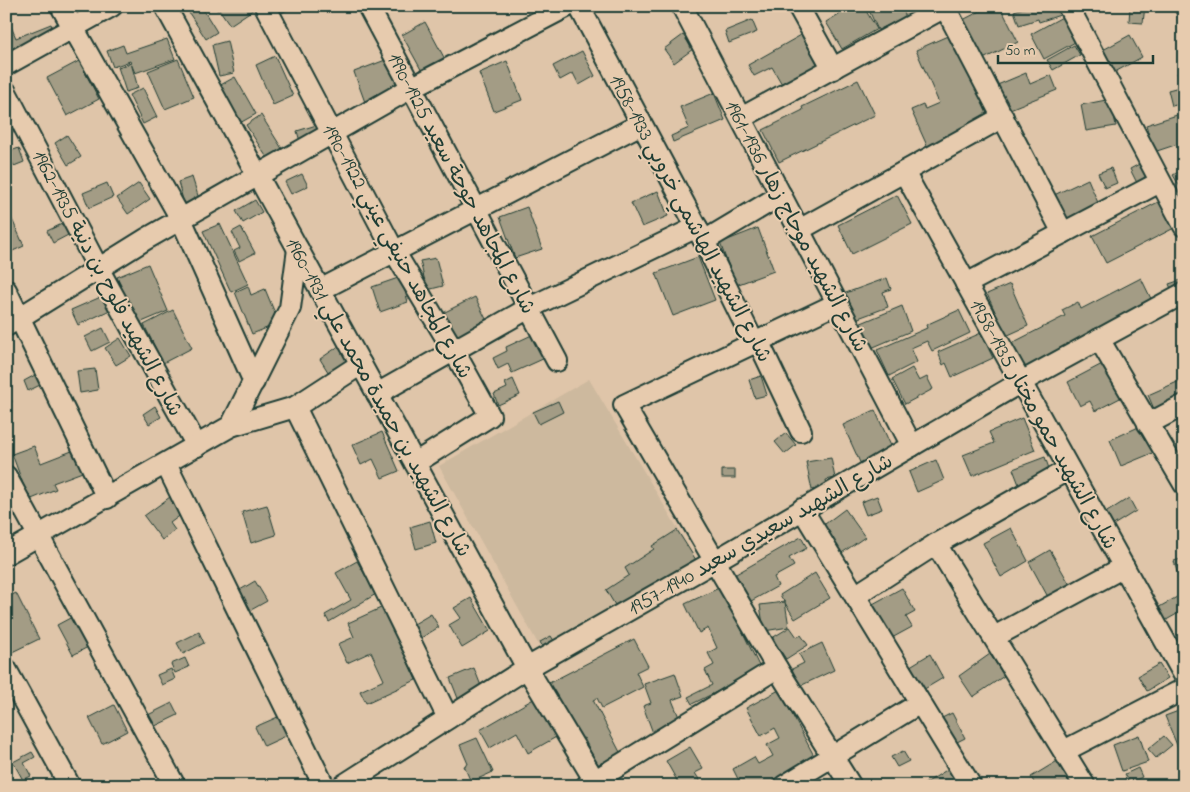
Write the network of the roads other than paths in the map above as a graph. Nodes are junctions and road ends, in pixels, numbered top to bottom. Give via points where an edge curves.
1 (61, 6) edge
2 (112, 6) edge
3 (165, 6) edge
4 (265, 6) edge
5 (368, 6) edge
6 (568, 6) edge
7 (579, 6) edge
8 (682, 6) edge
9 (798, 6) edge
10 (1068, 6) edge
11 (946, 7) edge
12 (72, 28) junction
13 (6, 65) edge
14 (833, 69) junction
15 (411, 88) junction
16 (6, 92) edge
17 (1003, 117) junction
18 (740, 118) junction
19 (641, 124) junction
20 (332, 133) junction
21 (904, 172) junction
22 (258, 176) junction
23 (1160, 182) junction
24 (781, 195) junction
25 (476, 208) junction
26 (181, 219) junction
27 (1184, 226) edge
28 (799, 230) junction
29 (1063, 233) junction
30 (700, 234) junction
31 (298, 249) junction
32 (394, 251) junction
33 (98, 268) junction
34 (966, 284) junction
35 (6, 290) edge
36 (320, 290) junction
37 (1184, 293) edge
38 (838, 303) junction
39 (529, 308) junction
40 (13, 322) edge
41 (1099, 339) junction
42 (754, 342) junction
43 (454, 351) junction
44 (557, 361) dead end
45 (361, 364) junction
46 (254, 382) junction
47 (1021, 382) junction
48 (377, 394) junction
49 (1184, 405) edge
50 (295, 407) junction
51 (1148, 424) junction
52 (231, 426) junction
53 (800, 431) dead end
54 (197, 446) junction
55 (912, 446) junction
56 (166, 464) junction
57 (415, 464) junction
58 (1069, 469) junction
59 (6, 476) edge
60 (1184, 484) edge
61 (107, 498) junction
62 (802, 509) junction
63 (39, 537) junction
64 (936, 544) junction
65 (6, 554) edge
66 (715, 561) junction
67 (1124, 567) junction
68 (855, 596) junction
69 (994, 637) junction
70 (6, 668) edge
71 (527, 668) junction
72 (776, 668) junction
73 (1184, 675) edge
74 (1184, 690) edge
75 (920, 703) junction
76 (448, 718) junction
77 (1064, 751) junction
78 (834, 756) junction
79 (593, 784) edge
80 (70, 786) edge
81 (176, 786) edge
82 (324, 786) edge
83 (342, 786) edge
84 (784, 786) edge
85 (851, 786) edge
86 (971, 786) edge
87 (1085, 786) edge

1 - 12 street
2 - 12 street
3 - 22 street, شارع الشهيد بن حميدة محمد علي 1931-1960
4 - 20 street, شارع المجاهد حنيفي عيني 1922-1990
5 - 15 street, شارع المجاهد حوحة سعيد 1925-1990
6 - 15 street
7 - 19 street, شارع الشهيد الهاشمي خروبي 1933-1958
8 - 18 street, شارع الشهيد موجاج زهار 1936-1961
9 - 14 street
10 - 23 street
11 - 14 street
11 - 17 street
12 - 13 street
12 - 26 street
14 - 18 street
15 - 20 street
15 - 25 street, شارع المجاهد حوحة سعيد 1925-1990
16 - 33 street, شارع الشهيد فلوح بن دنية 1935-1962
17 - 21 street
17 - 29 street
18 - 24 street, شارع الشهيد موجاج زهار 1936-1961
19 - 25 street
19 - 30 street, شارع الشهيد الهاشمي خروبي 1933-1958
20 - 22 street
20 - 32 street, شارع المجاهد حنيفي عيني 1922-1990
21 - 28 street
21 - 34 street, شارع الشهيد حمو مختار 1935-1958
22 - 26 street
22 - 31 street, شارع الشهيد بن حميدة محمد علي 1931-1960
23 - 27 street
23 - 29 street
24 - 28 street, شارع الشهيد موجاج زهار 1936-1961
24 - 30 street
25 - 32 street
25 - 39 street, شارع المجاهد حوحة سعيد 1925-1990
26 - 33 street
26 - 46 street
28 - 38 street, شارع الشهيد موجاج زهار 1936-1961
29 - 34 street
30 - 39 street
30 - 42 street, شارع الشهيد الهاشمي خروبي 1933-1958
31 - 36 street, شارع الشهيد بن حميدة محمد علي 1931-1960
31 - 46 street via 290,308
32 - 36 street
32 - 43 street, شارع المجاهد حنيفي عيني 1922-1990
33 - 40 street
33 - 54 street, شارع الشهيد فلوح بن دنية 1935-1962
34 - 47 street, شارع الشهيد حمو مختار 1935-1958
35 - 40 street
36 - 45 street, شارع الشهيد بن حميدة محمد علي 1931-1960
37 - 41 street, شارع الشهيد سعيدي سعيد 1940-1957
38 - 42 street
38 - 55 street, شارع الشهيد موجاج زهار 1936-1961
39 - 43 street
39 - 44 street, شارع المجاهد حوحة سعيد 1925-1990
40 - 61 street
41 - 47 street, شارع الشهيد سعيدي سعيد 1940-1957
41 - 51 street
42 - 53 street, شارع الشهيد الهاشمي خروبي 1933-1958 via 761,347
42 - 66 street via 624,404
43 - 48 street
43 - 57 street, شارع المجاهد حنيفي عيني 1922-1990 via 490,416
45 - 48 street, شارع الشهيد بن حميدة محمد علي 1931-1960
45 - 50 street
46 - 52 street
47 - 55 street, شارع الشهيد سعيدي سعيد 1940-1957
47 - 58 street, شارع الشهيد حمو مختار 1935-1958
48 - 57 street, شارع الشهيد بن حميدة محمد علي 1931-1960
49 - 51 street
50 - 52 street
50 - 76 street
51 - 60 street
52 - 54 street
54 - 56 street
55 - 62 street, شارع الشهيد سعيدي سعيد 1940-1957
56 - 61 street
56 - 82 street
57 - 71 street, شارع الشهيد بن حميدة محمد علي 1931-1960
58 - 64 street
58 - 67 street, شارع الشهيد حمو مختار 1935-1958
59 - 63 street
61 - 63 street
62 - 66 street, شارع الشهيد سعيدي سعيد 1940-1957
62 - 68 street
63 - 65 street
63 - 81 street
64 - 68 street
64 - 69 street
66 - 71 street, شارع الشهيد سعيدي سعيد 1940-1957
66 - 72 street
67 - 69 street
67 - 73 street, شارع الشهيد حمو مختار 1935-1958
68 - 75 street
69 - 77 street
70 - 80 street
71 - 76 street, شارع الشهيد سعيدي سعيد 1940-1957
71 - 79 street, شارع الشهيد بن حميدة محمد علي 1931-1960
72 - 78 street
72 - 79 street
74 - 77 street
75 - 78 street
75 - 86 street
76 - 83 street, شارع الشهيد سعيدي سعيد 1940-1957
77 - 87 street
78 - 84 street
78 - 85 street

